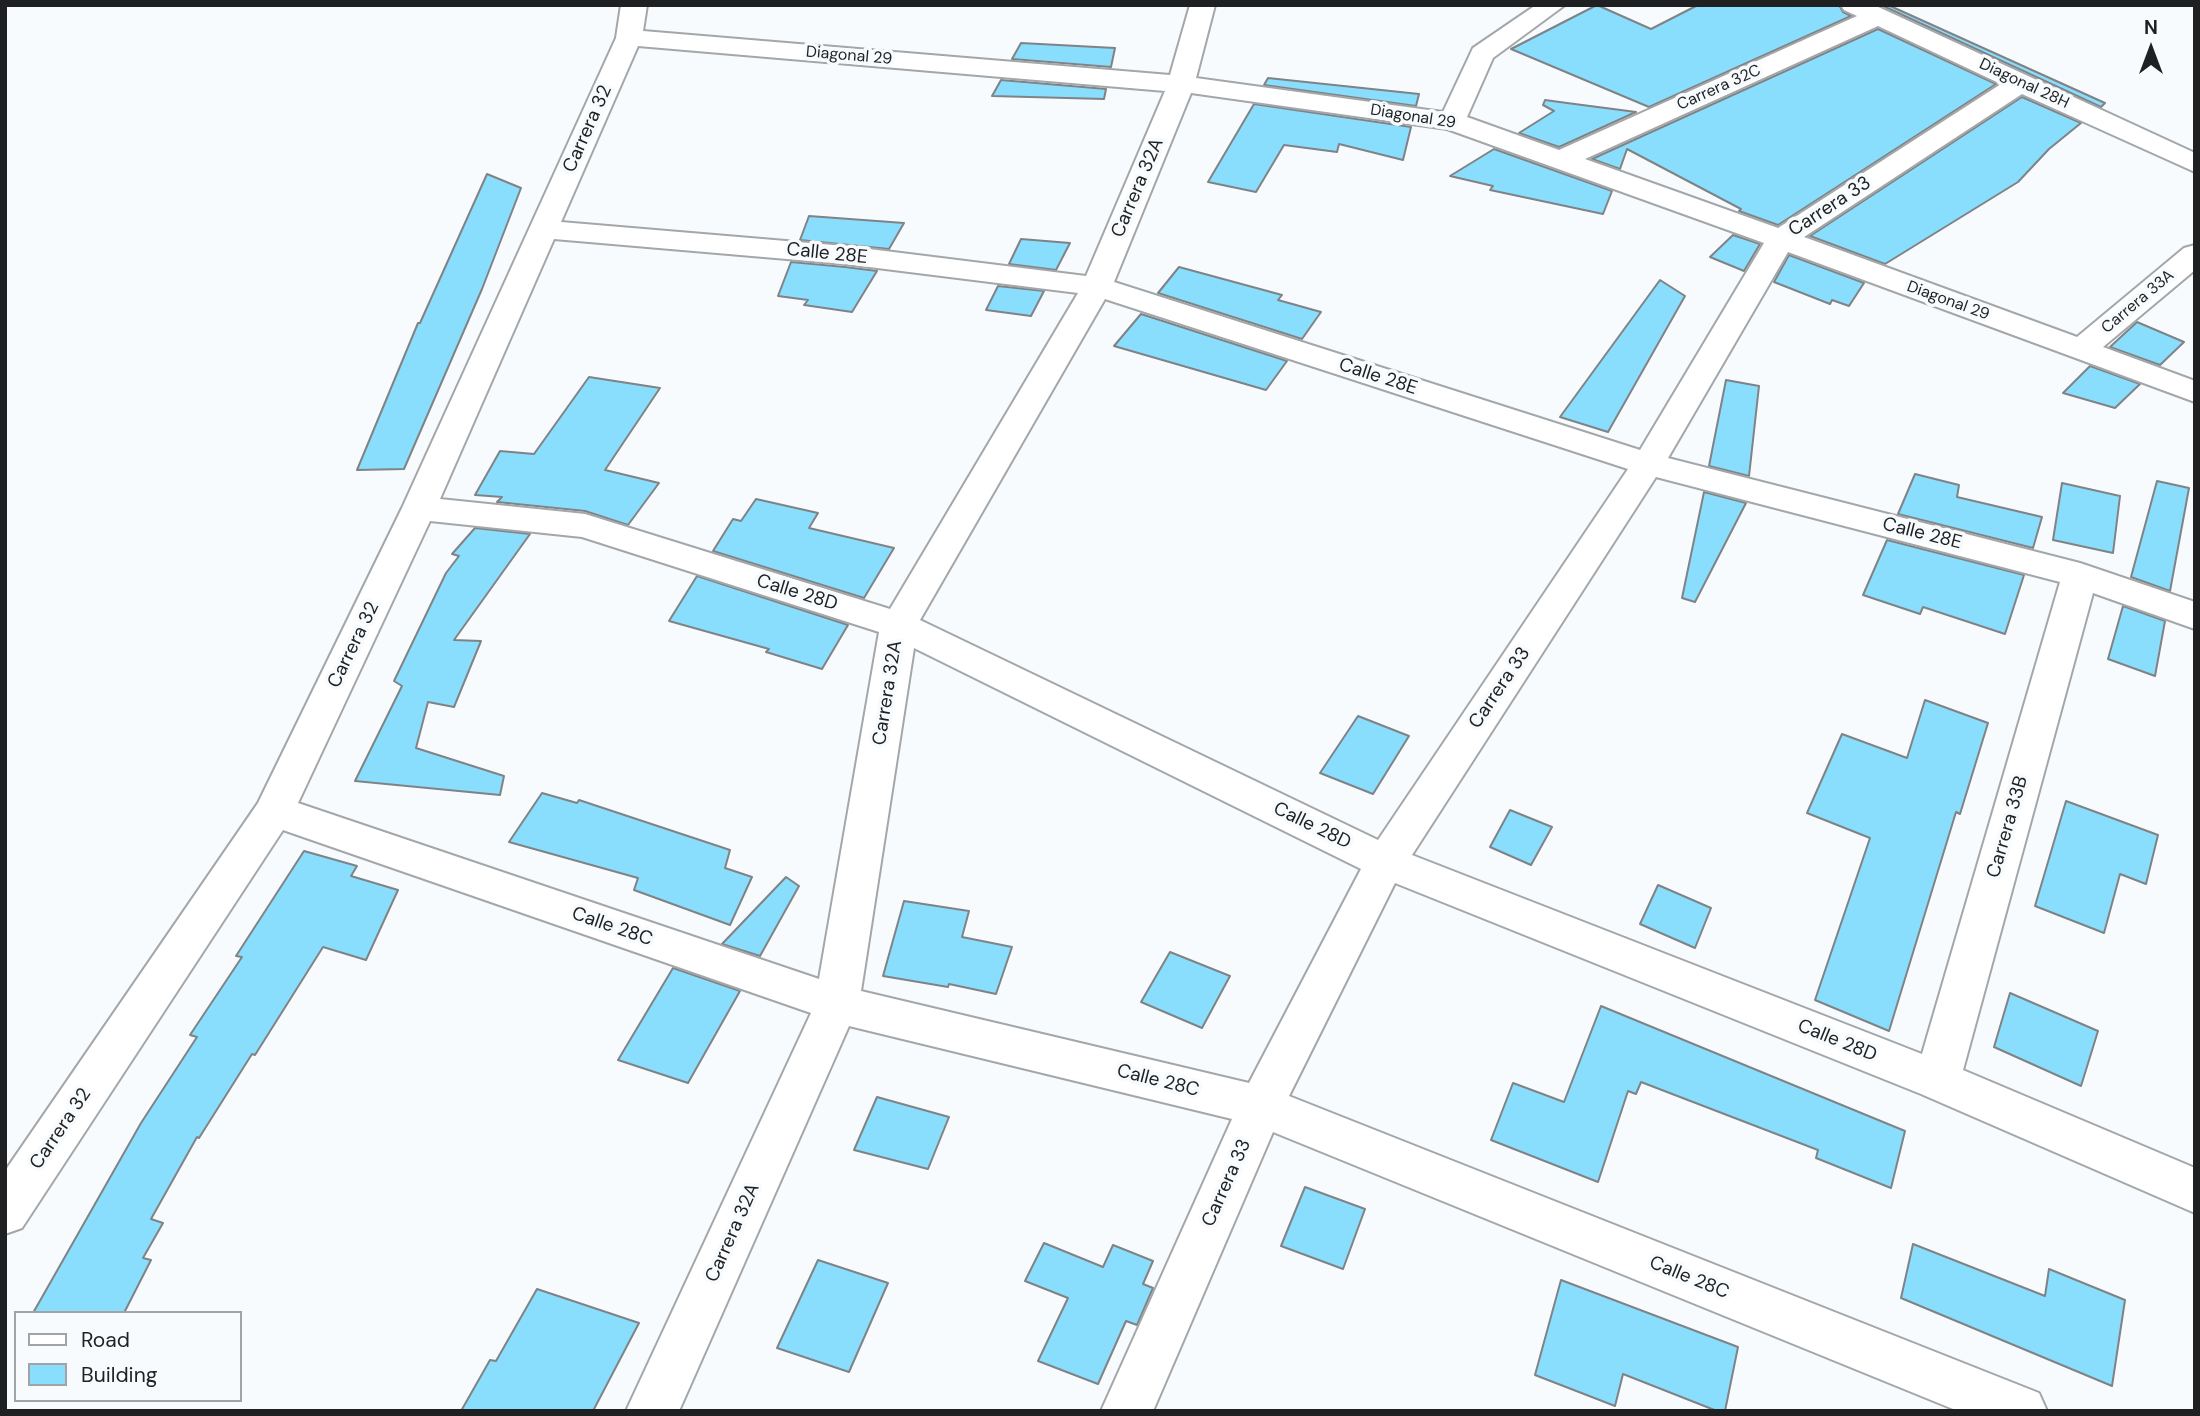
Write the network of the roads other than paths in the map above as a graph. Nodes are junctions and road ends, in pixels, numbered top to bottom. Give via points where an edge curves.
1 (1203, 5) edge
2 (1553, 5) edge
3 (1853, 5) edge
4 (1877, 17) junction
5 (631, 22) edge
6 (2020, 82) junction
7 (1181, 85) junction
8 (1452, 121) junction
9 (1560, 160) junction
10 (2195, 164) edge
11 (543, 229) junction
12 (1781, 239) junction
13 (2195, 254) edge
14 (1097, 286) junction
15 (2081, 351) junction
16 (2195, 392) edge
17 (1648, 464) junction
18 (419, 508) junction
19 (2080, 575) junction
20 (2195, 616) edge
21 (899, 625) junction
22 (274, 811) junction
23 (1385, 862) junction
24 (837, 1004) junction
25 (1937, 1080) junction
26 (1261, 1106) junction
27 (2195, 1191) edge
28 (5, 1212) edge
29 (652, 1411) edge
30 (1127, 1411) edge
31 (2021, 1411) edge

1 - 7 street, Carrera 32A
2 - 8 street via 1482,54
3 - 4 street, Diagonal 28H
4 - 6 street, Diagonal 28H
4 - 9 street, Carrera 32C
5 - 7 street, Diagonal 29
5 - 11 street, Carrera 32
6 - 10 street, Diagonal 28H
6 - 12 street, Carrera 33
7 - 8 street, Diagonal 29
7 - 14 street, Carrera 32A
8 - 9 street, Diagonal 29
9 - 12 street, Diagonal 29
11 - 14 street, Calle 28E via 845,255
11 - 18 street, Carrera 32
12 - 15 street, Diagonal 29
12 - 17 street, Carrera 33
13 - 15 street, Carrera 33A
14 - 17 street, Calle 28E
14 - 21 street, Carrera 32A
15 - 16 street, Diagonal 29
17 - 19 street, Calle 28E
17 - 23 street, Carrera 33
18 - 21 street, Calle 28D via 584,526
18 - 22 street, Carrera 32
19 - 20 street, Calle 28E
19 - 25 street, Carrera 33B
21 - 23 street, Calle 28D
21 - 24 street, Carrera 32A
22 - 24 street, Calle 28C
22 - 28 street, Carrera 32
23 - 25 street, Calle 28D
23 - 26 street, Carrera 33
24 - 26 street, Calle 28C
24 - 29 street, Carrera 32A
25 - 27 street, Calle 28D
26 - 30 street, Carrera 33
26 - 31 street, Calle 28C

